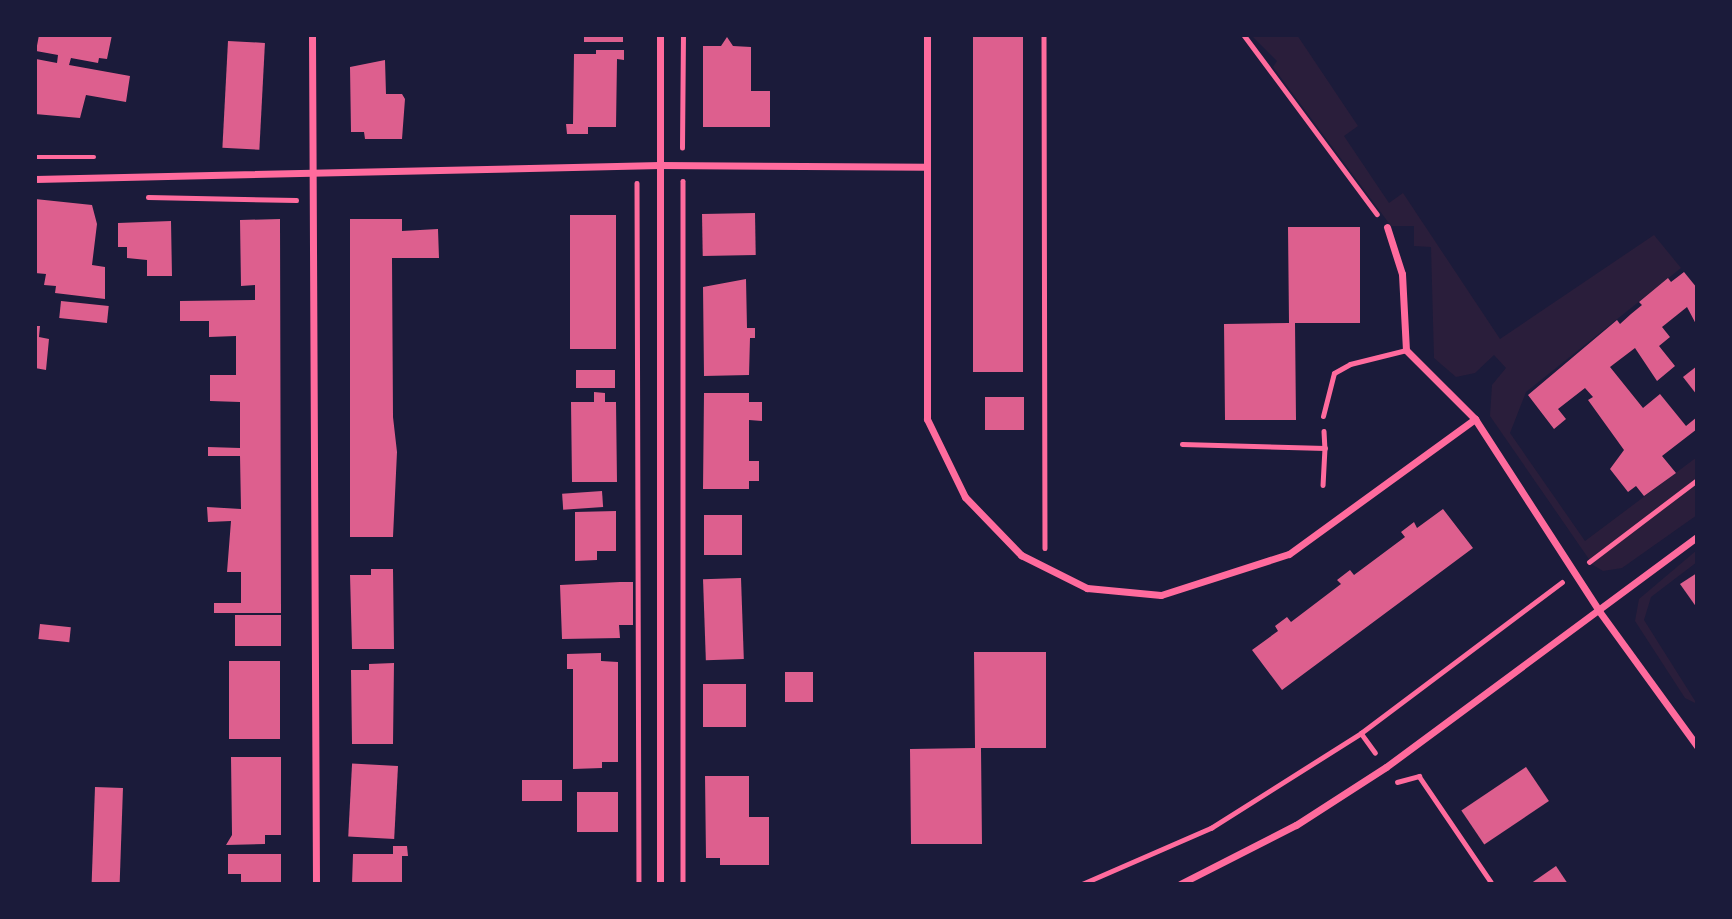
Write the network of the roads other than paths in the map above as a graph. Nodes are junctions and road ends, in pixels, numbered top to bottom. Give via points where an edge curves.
1 (312, 35) edge
2 (660, 35) edge
3 (927, 35) edge
4 (660, 165) junction
5 (927, 167) junction
6 (310, 173) junction
7 (35, 179) edge
8 (1387, 227) road end
9 (1406, 350) junction
10 (1323, 416) dead end
11 (1475, 419) junction
12 (1697, 537) edge
13 (1599, 611) junction
14 (1696, 744) edge
15 (316, 884) edge
16 (660, 884) edge
17 (1180, 884) edge

1 - 6 street
2 - 4 street
3 - 5 street
4 - 5 street
4 - 6 street
4 - 16 street
5 - 11 street via 927,419 965,497 1021,555 1087,588 1161,596 1289,554
6 - 7 street
6 - 15 street
8 - 9 street via 1402,274
9 - 10 lane via 1350,364 1334,373
9 - 11 street
11 - 13 street
12 - 13 street
13 - 14 street
13 - 17 street via 1386,767 1296,825

